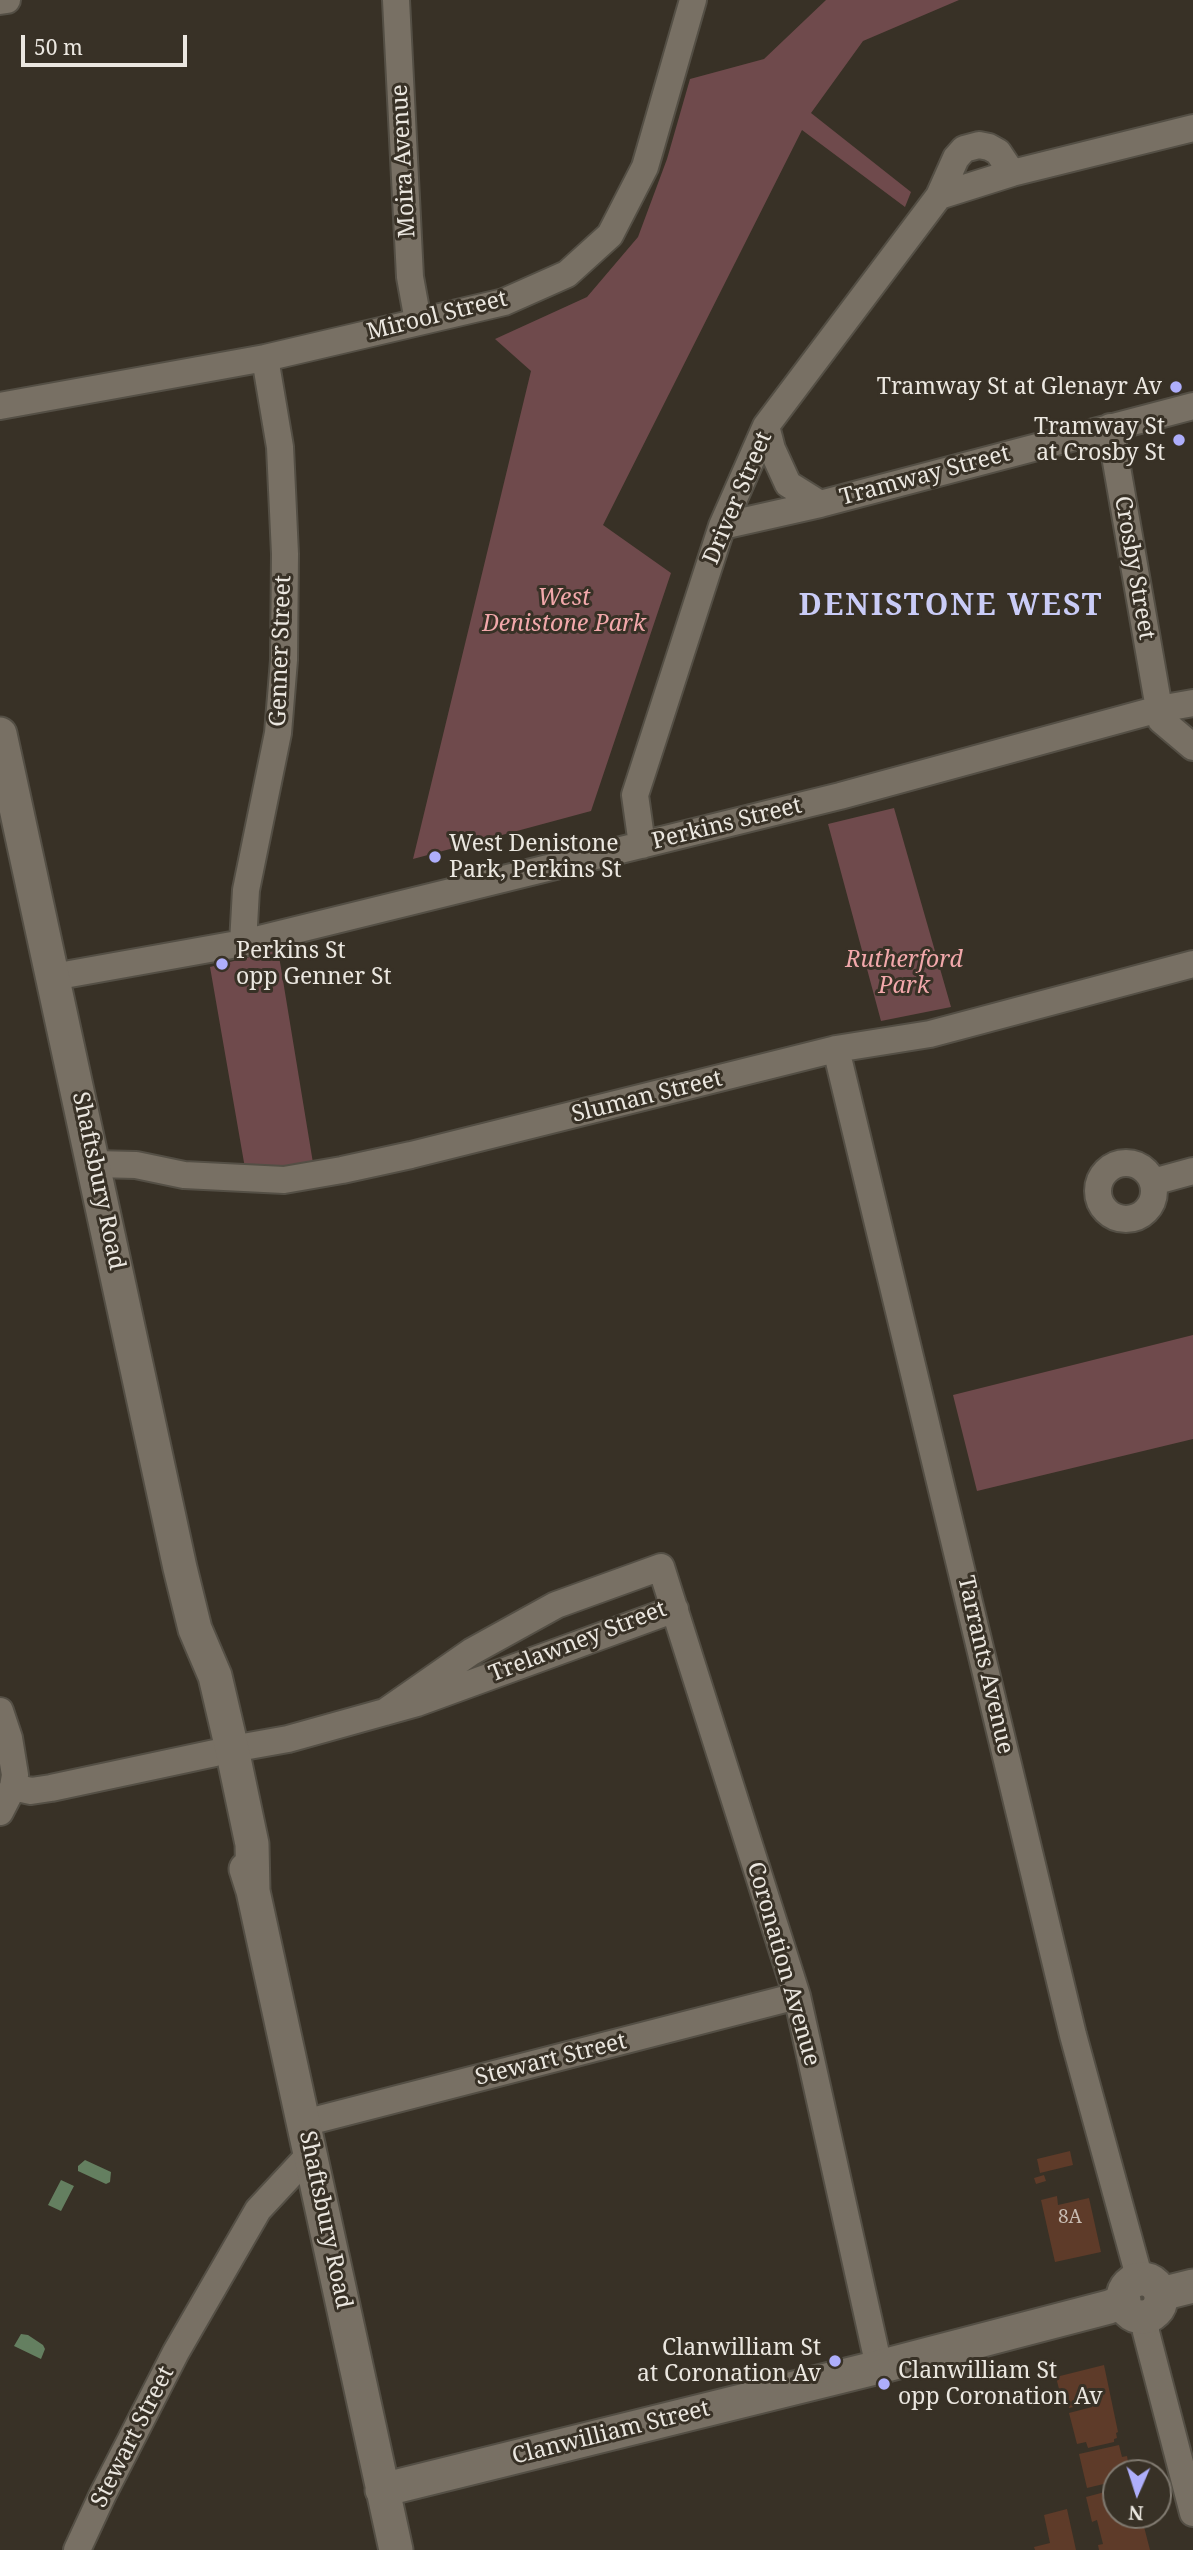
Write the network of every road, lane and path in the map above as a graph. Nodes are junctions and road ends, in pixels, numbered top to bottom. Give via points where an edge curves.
1 (7, 0) edge
2 (396, 0) edge
3 (693, 0) edge
4 (0, 1) edge
5 (1193, 128) edge
6 (1012, 173) junction
7 (939, 195) junction
8 (418, 321) junction
9 (265, 358) junction
10 (0, 406) edge
11 (1193, 406) edge
12 (766, 426) junction
13 (1110, 427) junction
14 (820, 504) junction
15 (722, 526) junction
16 (1193, 703) edge
17 (1159, 709) junction
18 (0, 734) edge
19 (1193, 747) edge
20 (642, 845) junction
21 (243, 943) junction
22 (1193, 964) edge
23 (53, 977) junction
24 (836, 1049) junction
25 (94, 1164) junction
26 (1193, 1171) edge
27 (1153, 1182) dead end
28 (675, 1609) junction
29 (0, 1711) edge
30 (386, 1712) junction
31 (223, 1751) junction
32 (13, 1787) junction
33 (0, 1812) edge
34 (797, 1996) junction
35 (307, 2138) junction
36 (1193, 2286) edge
37 (1142, 2298) junction
38 (879, 2367) junction
39 (382, 2490) junction
40 (1193, 2513) edge
41 (77, 2550) edge
42 (396, 2550) edge

1 - 4 street
2 - 8 street, Moira Avenue via 410,277
3 - 8 street, Mirool Street via 645,167 610,235 567,274 504,302
5 - 6 street
6 - 7 street
6 - 7 street, Driver Street via 998,152 972,146 956,158
7 - 12 street, Driver Street
8 - 9 street, Mirool Street
9 - 10 street, Mirool Street
9 - 21 street, Genner Street via 280,447 284,660 278,733 246,890
11 - 13 street, Tramway Street
12 - 14 street, Tramway Street via 788,484
12 - 15 street, Driver Street
13 - 14 street, Tramway Street
13 - 17 street, Crosby Street
14 - 15 street, Tramway Street
15 - 20 street, Driver Street via 635,795
16 - 17 street, Perkins Street
17 - 19 street via 1161,720
17 - 20 street, Perkins Street
18 - 23 street, Shaftsbury Road
20 - 21 street, Perkins Street
21 - 23 street, Perkins Street
22 - 24 street, Sluman Street via 930,1034
23 - 25 street, Shaftsbury Road
24 - 25 street, Sluman Street via 411,1155 284,1180
24 - 37 street, Tarrants Avenue via 1073,2035
25 - 31 street, Shaftsbury Road via 195,1629 215,1676
26 - 27 street
28 - 30 street, Trelawney Street
28 - 30 street, Trelawney Street via 661,1567 556,1605 471,1652
28 - 34 street, Coronation Avenue
29 - 32 street via 9,1738
30 - 31 street, Trelawney Street
31 - 32 street, Trelawney Street via 51,1788 31,1791
31 - 35 street, Shaftsbury Road via 239,1847 253,1891
32 - 33 street
34 - 35 street, Stewart Street
34 - 38 street, Coronation Avenue
35 - 39 street, Shaftsbury Road
35 - 41 street, Stewart Street via 258,2210 176,2353
36 - 37 street, Clanwilliam Street
37 - 38 street, Clanwilliam Street
37 - 40 street, Tarrants Avenue via 1146,2332
38 - 39 street, Clanwilliam Street
39 - 42 street, Shaftsbury Road

